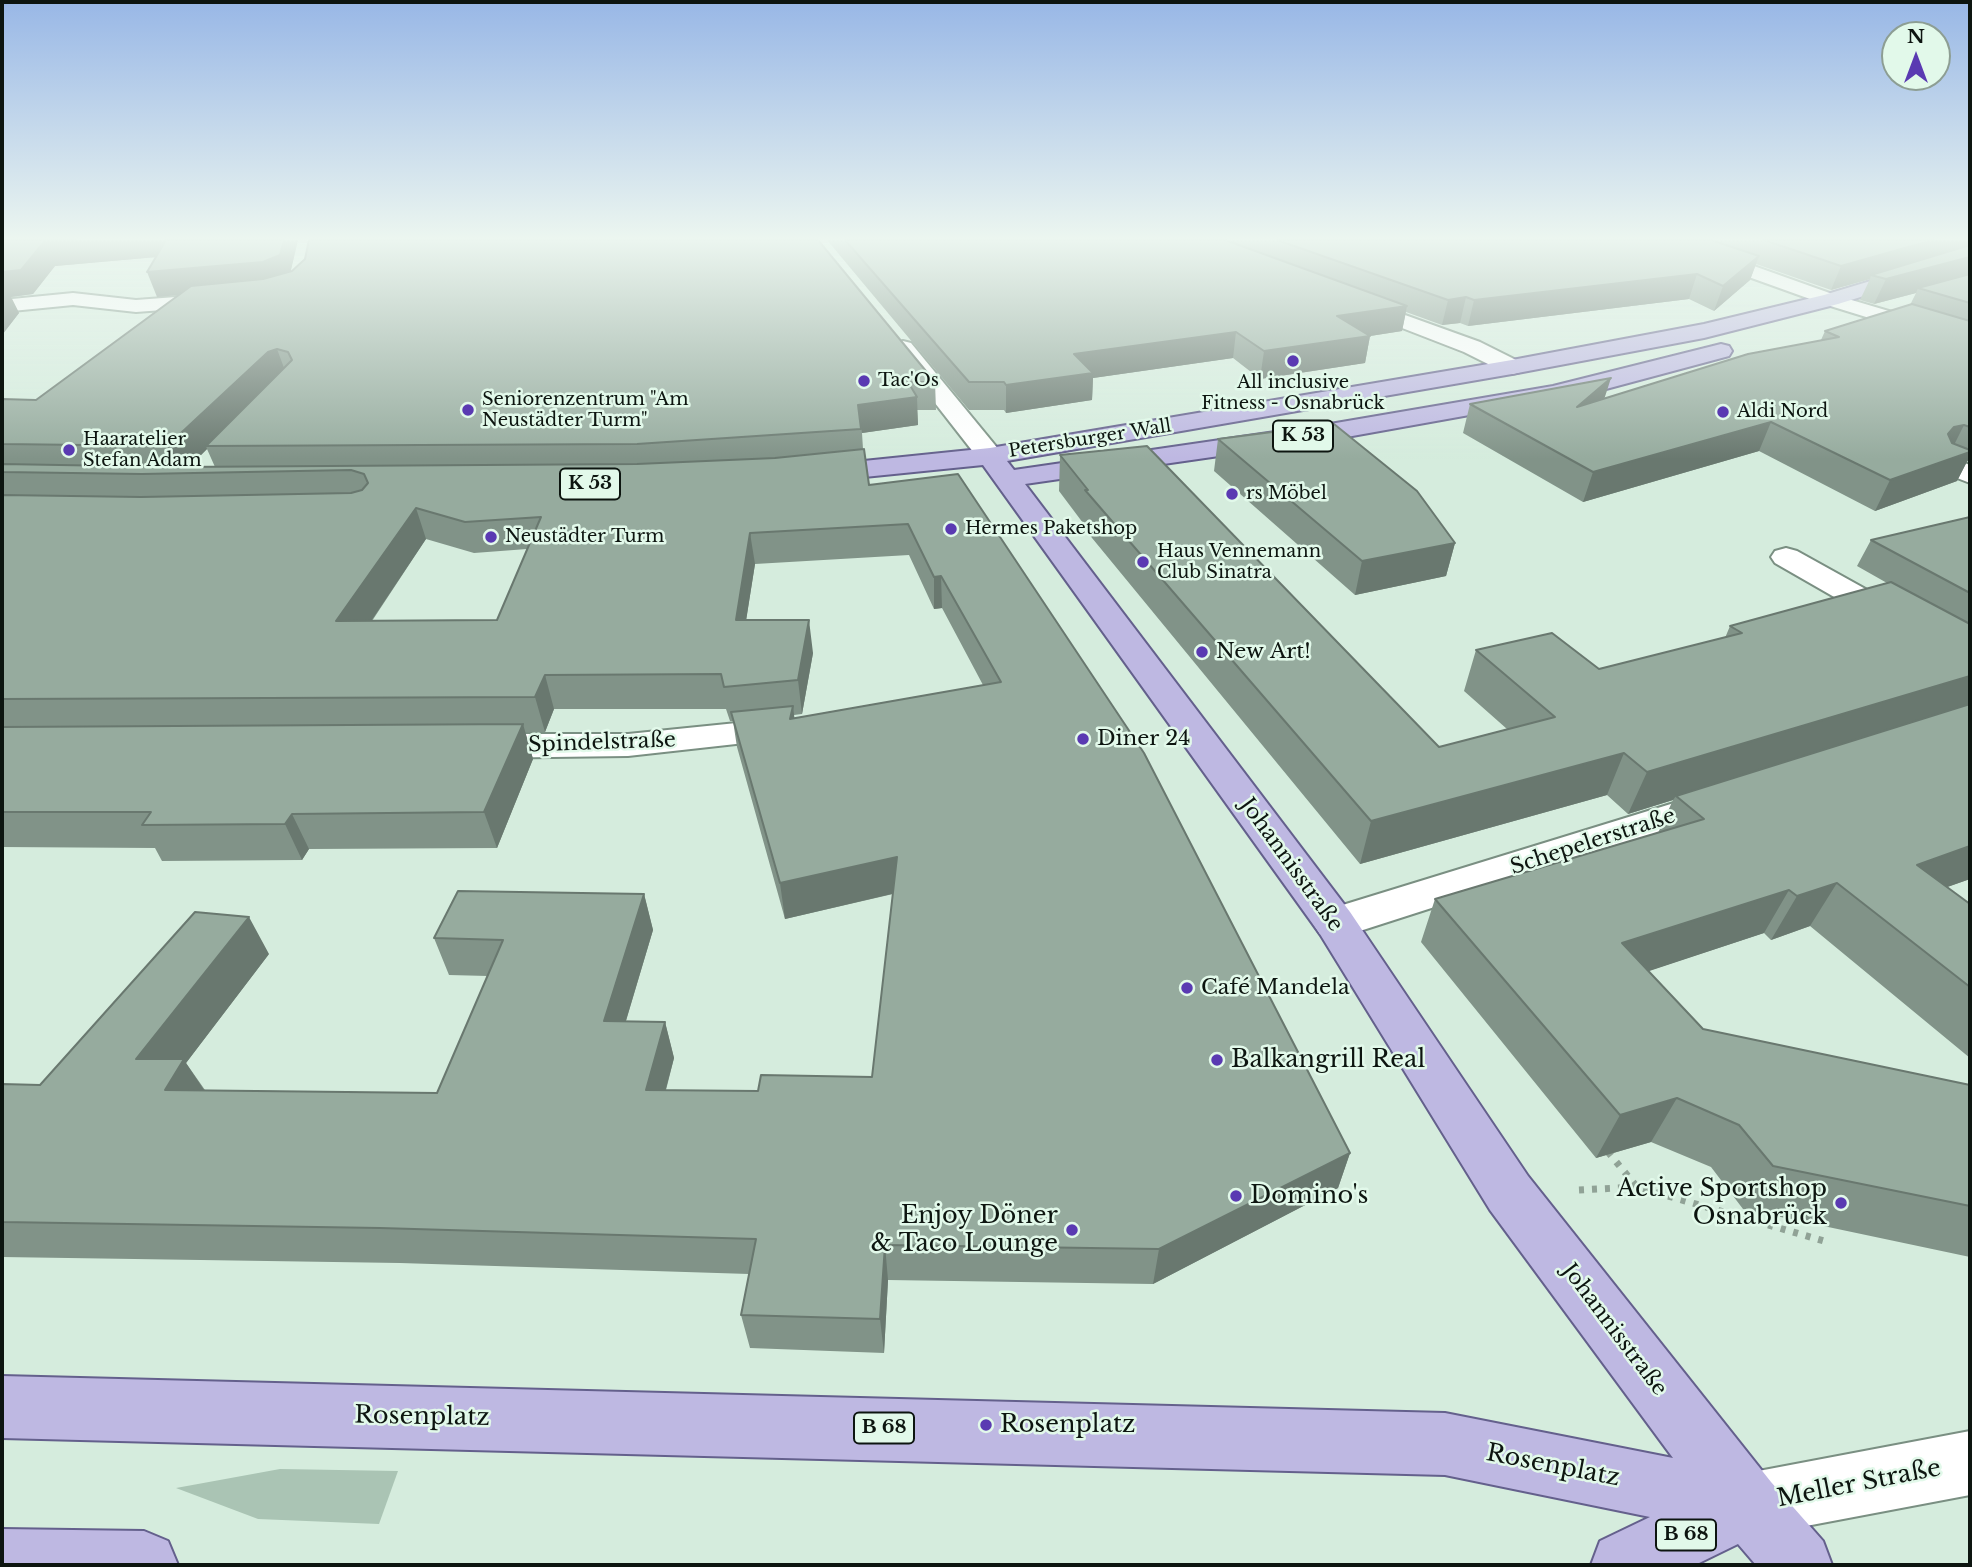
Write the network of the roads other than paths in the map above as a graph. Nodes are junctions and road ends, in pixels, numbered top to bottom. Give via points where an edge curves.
1 (1382, 313) edge
2 (1777, 313) edge
3 (1878, 313) joint
4 (1829, 324) dead end
5 (885, 326) edge
6 (1970, 342) edge
7 (1741, 346) dead end
8 (1512, 367) junction
9 (999, 467) junction
10 (799, 487) edge
11 (1786, 558) dead end
12 (1970, 661) edge
13 (825, 725) edge
14 (447, 746) edge
15 (1746, 793) edge
16 (1335, 923) junction
17 (2, 1407) edge
18 (1970, 1463) edge
19 (1748, 1505) junction
20 (2, 1562) edge
21 (144, 1565) edge
22 (1624, 1565) edge
23 (1799, 1565) edge

1 - 8 street
2 - 8 main road, Petersburger Wall / K 53
3 - 4 main road
3 - 6 street
5 - 9 street, Johannisstraße
7 - 9 main road, Petersburger Wall / K 53 via 1598,384 1330,432
8 - 9 main road, Petersburger Wall / K 53
9 - 10 main road, K 53
9 - 16 main road, Johannisstraße
11 - 12 street
13 - 14 street, Spindelstraße via 628,746
15 - 16 street, Schepelerstraße
16 - 19 main road, Johannisstraße via 1509,1193
17 - 19 main road, Rosenplatz / B 68 via 1445,1444
18 - 19 street, Meller Straße
19 - 22 main road, B 68
19 - 23 main road, Johannisstraße
20 - 21 main road

